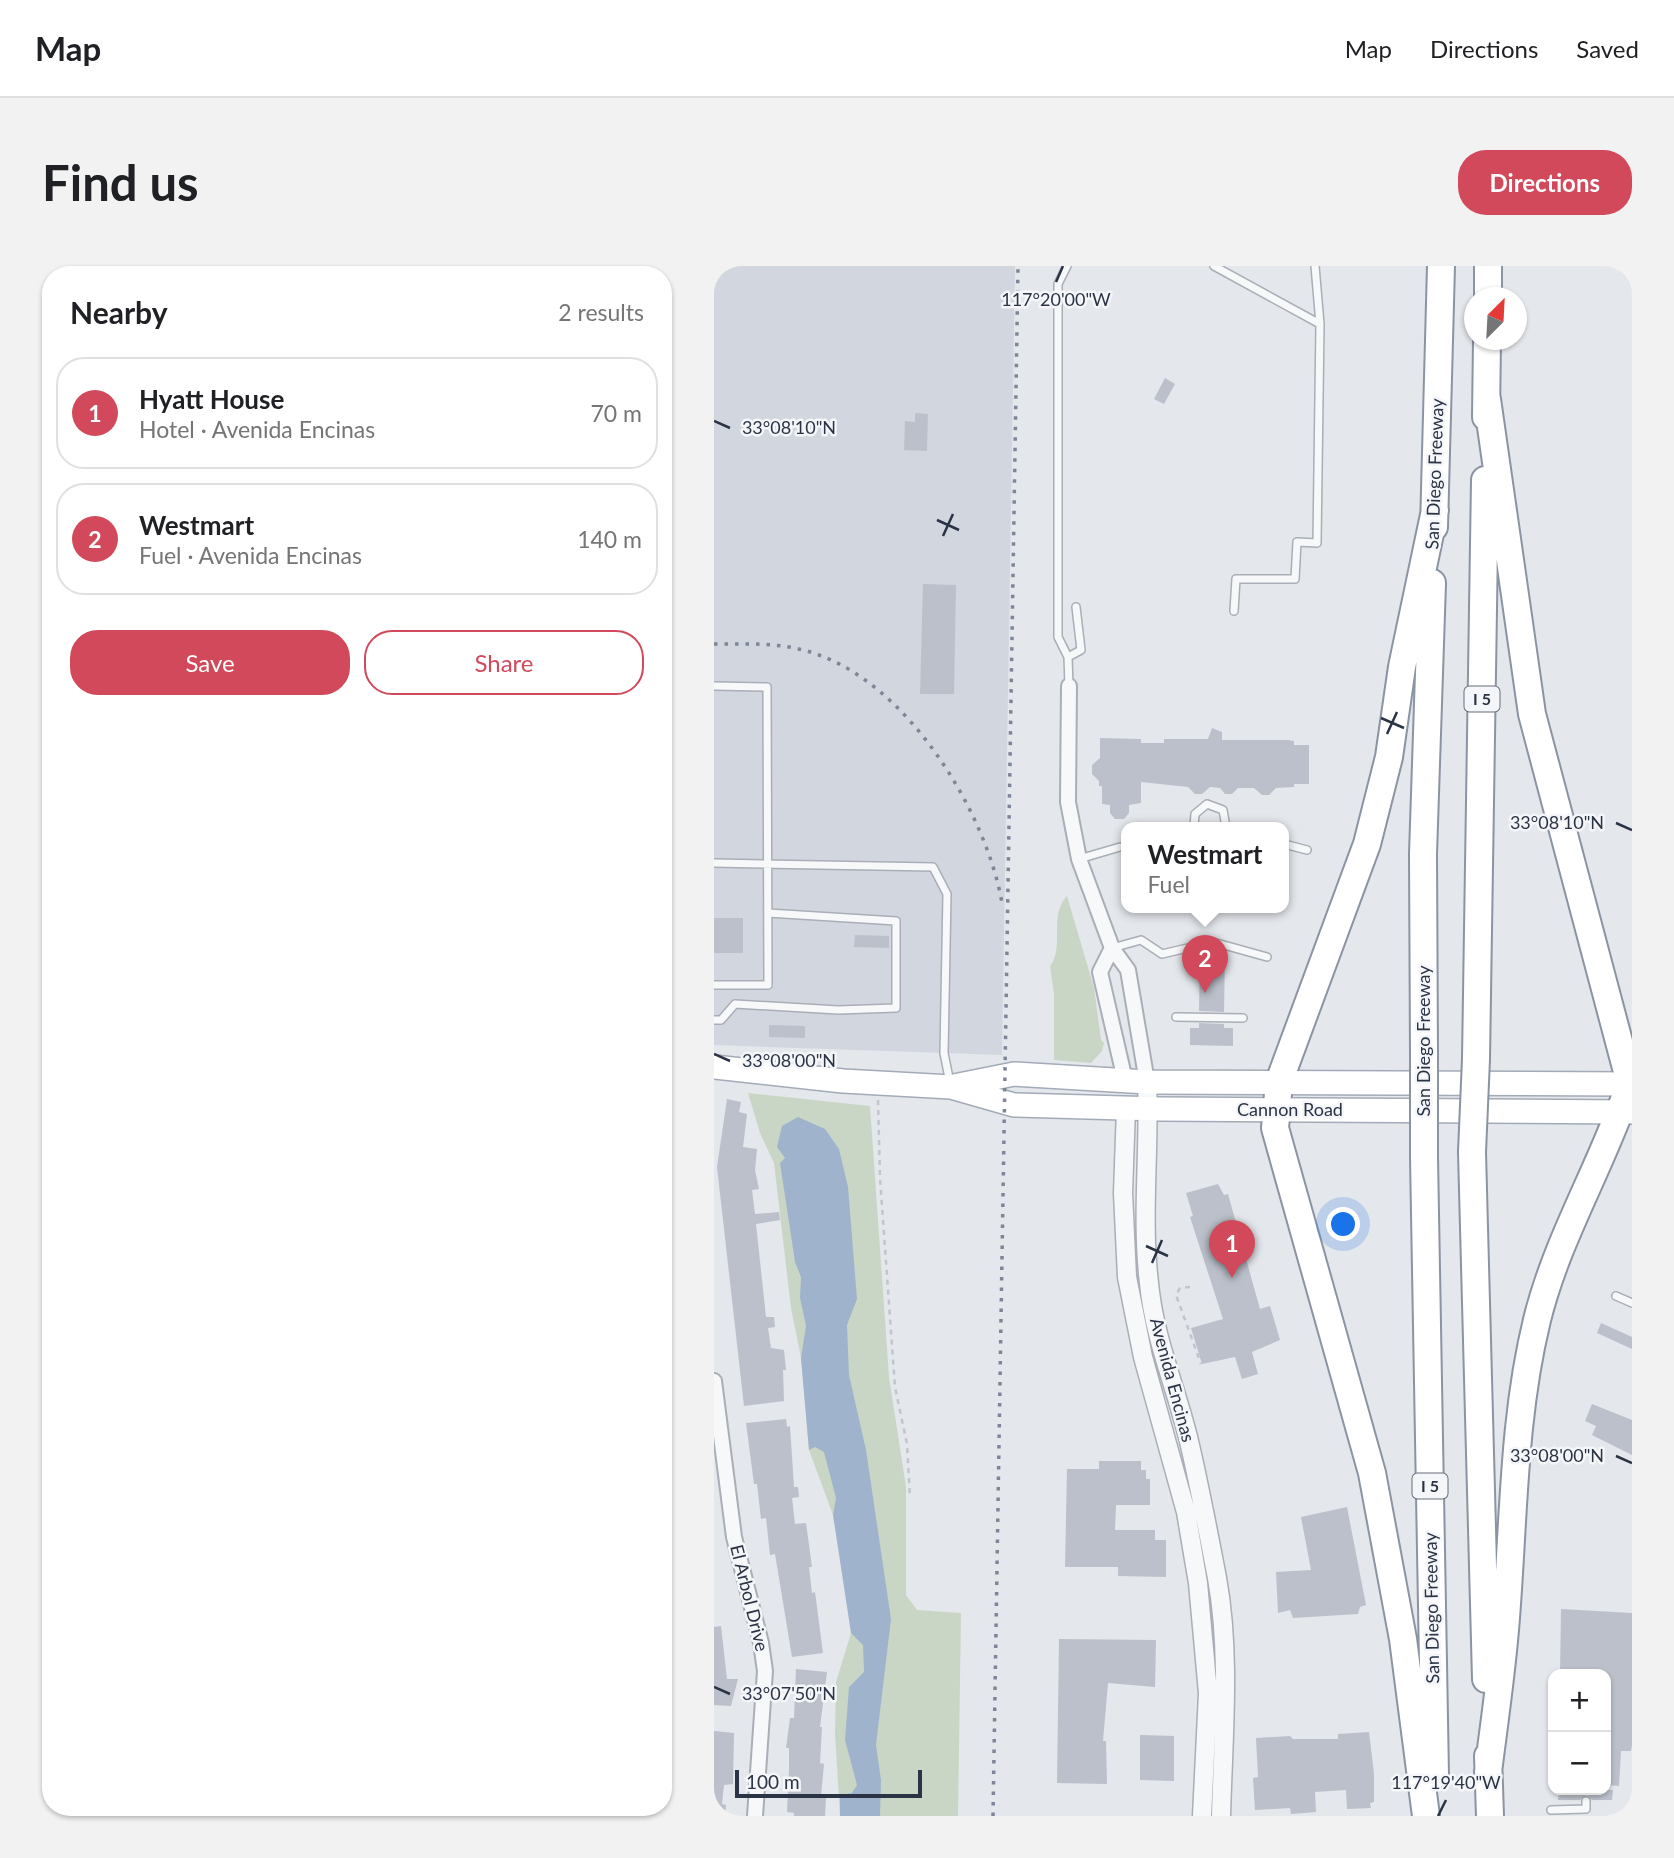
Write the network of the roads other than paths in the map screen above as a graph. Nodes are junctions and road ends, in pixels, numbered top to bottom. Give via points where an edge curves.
1 (1067, 266) edge
2 (1214, 266) edge
3 (1315, 266) edge
4 (1441, 266) edge
5 (1488, 266) edge
6 (1488, 287) edge
7 (1320, 324) junction
8 (1487, 350) edge
9 (1487, 398) junction
10 (1435, 510) junction
11 (1076, 607) dead end
12 (1234, 611) dead end
13 (1068, 657) junction
14 (714, 686) edge
15 (1069, 686) joint
16 (1193, 822) edge
17 (1226, 822) edge
18 (1289, 845) edge
19 (1120, 846) dead end
20 (1307, 850) dead end
21 (1079, 859) junction
22 (714, 863) edge
23 (768, 863) junction
24 (768, 914) junction
25 (1112, 948) junction
26 (1267, 957) dead end
27 (714, 985) edge
28 (1176, 1017) dead end
29 (1243, 1018) dead end
30 (714, 1020) edge
31 (714, 1067) edge
32 (1136, 1081) junction
33 (1279, 1082) junction
34 (1631, 1084) edge
35 (951, 1087) junction
36 (1137, 1108) junction
37 (1277, 1110) junction
38 (1626, 1112) edge
39 (1616, 1296) dead end
40 (1632, 1303) edge
41 (714, 1381) edge
42 (1188, 1437) junction
43 (1171, 1447) junction
44 (1488, 1772) junction
45 (1586, 1801) dead end
46 (1551, 1810) dead end
47 (755, 1816) edge
48 (1202, 1816) edge
49 (1221, 1816) edge
50 (1426, 1816) edge
51 (1436, 1816) edge
52 (1490, 1816) edge

1 - 13 lane via 1058,284 1058,637
2 - 7 lane
3 - 7 lane
4 - 10 highway, San Diego Freeway / I 5
5 - 6 highway
7 - 12 lane via 1317,543 1297,542 1294,579 1236,579
8 - 9 highway, I 5
9 - 34 highway via 1532,714
9 - 44 highway, I 5, bridge via 1472,1152
10 - 33 highway via 1402,667 1389,757 1367,844
10 - 51 highway, San Diego Freeway / I 5, bridge via 1423,854
11 - 13 lane via 1081,650
13 - 15 lane
14 - 23 lane via 767,687
15 - 21 street, Avenida Encinas via 1069,802
16 - 17 lane via 1198,809 1213,804 1226,815
18 - 20 lane
19 - 21 lane
21 - 25 street, Avenida Encinas
22 - 23 lane
23 - 24 lane
23 - 35 lane via 933,867 947,894 944,1053
24 - 27 lane via 768,985
24 - 30 lane via 895,921 896,1008 735,1004 721,1020
25 - 26 lane via 1141,940 1162,954 1213,942
25 - 32 street, Avenida Encinas via 1128,970
25 - 32 street, Avenida Encinas via 1100,972
28 - 29 lane
31 - 35 main road, Cannon Road
32 - 33 main road, Cannon Road
32 - 35 main road, Cannon Road via 1006,1074
32 - 36 street, Avenida Encinas
33 - 34 main road, Cannon Road
33 - 37 highway
34 - 38 highway
35 - 36 main road, Cannon Road via 1005,1104
36 - 37 main road, Cannon Road
36 - 42 street, Avenida Encinas via 1157,1336
36 - 43 street, Avenida Encinas via 1123,1193 1127,1277 1143,1357
37 - 38 main road, Cannon Road
37 - 50 highway via 1275,1132 1372,1473 1403,1639
38 - 44 highway via 1558,1256 1524,1381 1505,1630
39 - 40 lane
41 - 47 street, El Arbol Drive via 734,1537 765,1671
42 - 43 lane
42 - 49 street, Avenida Encinas via 1223,1632
43 - 48 street, Avenida Encinas via 1192,1542 1202,1618 1208,1693
44 - 52 highway, I 5
45 - 46 lane via 1586,1809

